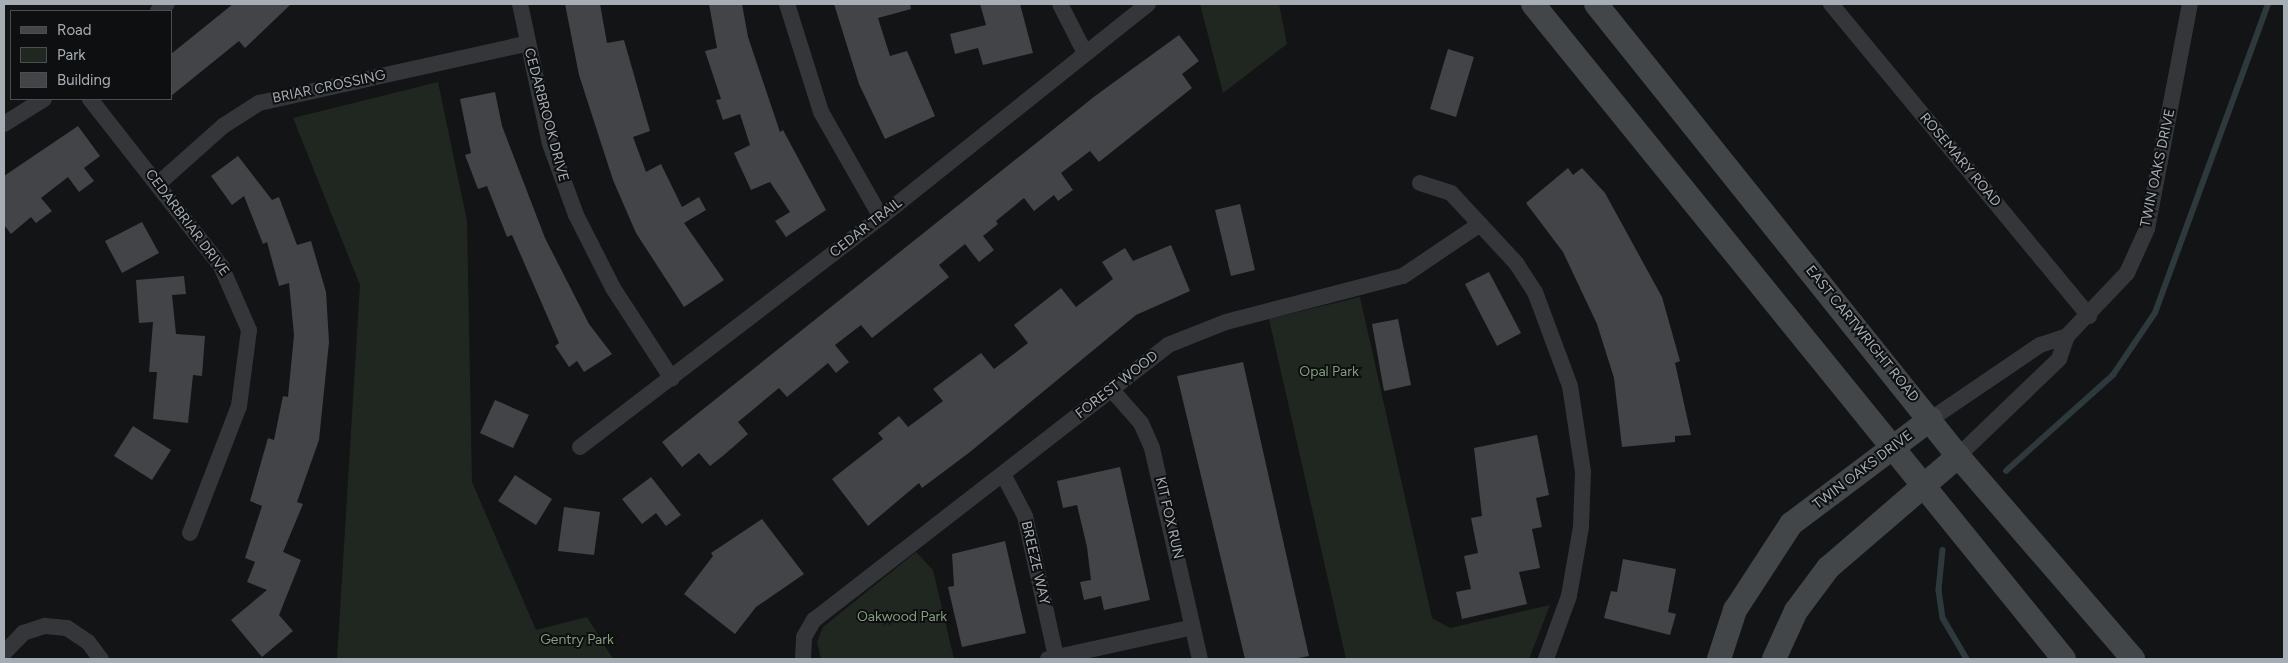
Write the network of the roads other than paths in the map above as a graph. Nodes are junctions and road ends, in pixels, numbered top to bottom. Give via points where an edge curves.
1 (520, 4) edge
2 (787, 4) edge
3 (1060, 4) edge
4 (1148, 4) edge
5 (1533, 4) edge
6 (1596, 4) edge
7 (1831, 4) edge
8 (2190, 4) edge
9 (526, 44) junction
10 (1085, 53) junction
11 (42, 100) edge
12 (91, 100) edge
13 (4, 124) edge
14 (1420, 183) dead end
15 (158, 184) junction
16 (881, 216) junction
17 (1480, 224) junction
18 (2089, 316) junction
19 (2067, 336) junction
20 (672, 379) junction
21 (1111, 389) junction
22 (1931, 420) junction
23 (1892, 446) junction
24 (580, 447) dead end
25 (1958, 456) junction
26 (1003, 474) junction
27 (1924, 485) junction
28 (190, 532) dead end
29 (1193, 627) junction
30 (4, 653) edge
31 (1052, 658) edge
32 (101, 659) edge
33 (803, 659) edge
34 (1200, 659) edge
35 (1546, 659) edge
36 (1719, 659) edge
37 (1774, 659) edge
38 (2064, 659) edge
39 (2133, 659) edge

1 - 9 street, CEDARBROOK DRIVE
2 - 16 street via 821,112
3 - 10 street
4 - 10 street, CEDAR TRAIL
5 - 23 main road
6 - 22 main road, EAST CARTWRIGHT ROAD
7 - 18 street, ROSEMARY ROAD
8 - 18 street, TWIN OAKS DRIVE via 2147,229 2127,273
9 - 15 street, BRIAR CROSSING via 259,103 223,126
9 - 20 street, CEDARBROOK DRIVE via 550,144 576,214 613,288
10 - 16 street, CEDAR TRAIL
11 - 13 street
12 - 15 street, CEDARBRIAR DRIVE
14 - 17 street via 1451,193
15 - 28 street, CEDARBRIAR DRIVE via 222,266 248,330 239,406
16 - 20 street, CEDAR TRAIL
17 - 21 street, FOREST WOOD via 1403,276 1198,331 1168,345
17 - 35 street via 1535,292 1555,336 1578,425 1583,472 1581,527 1569,596
18 - 19 street, TWIN OAKS DRIVE
19 - 22 street, TWIN OAKS DRIVE via 2040,345
19 - 25 street, TWIN OAKS DRIVE via 2059,360
20 - 24 street, CEDAR TRAIL
21 - 26 street, FOREST WOOD
21 - 29 street, KIT FOX RUN via 1141,423 1152,448
22 - 23 main road, TWIN OAKS DRIVE
22 - 25 main road, EAST CARTWRIGHT ROAD
23 - 27 main road
23 - 36 main road, TWIN OAKS DRIVE via 1791,524 1735,610
25 - 27 main road, TWIN OAKS DRIVE
25 - 39 main road, EAST CARTWRIGHT ROAD
26 - 31 street, BREEZE WAY via 1024,516
26 - 33 street, FOREST WOOD via 814,620 804,637
27 - 37 main road, TWIN OAKS DRIVE via 1828,568 1796,611
27 - 38 main road
29 - 31 street
29 - 34 street, KIT FOX RUN
30 - 32 street via 23,633 45,626 67,628 88,642

